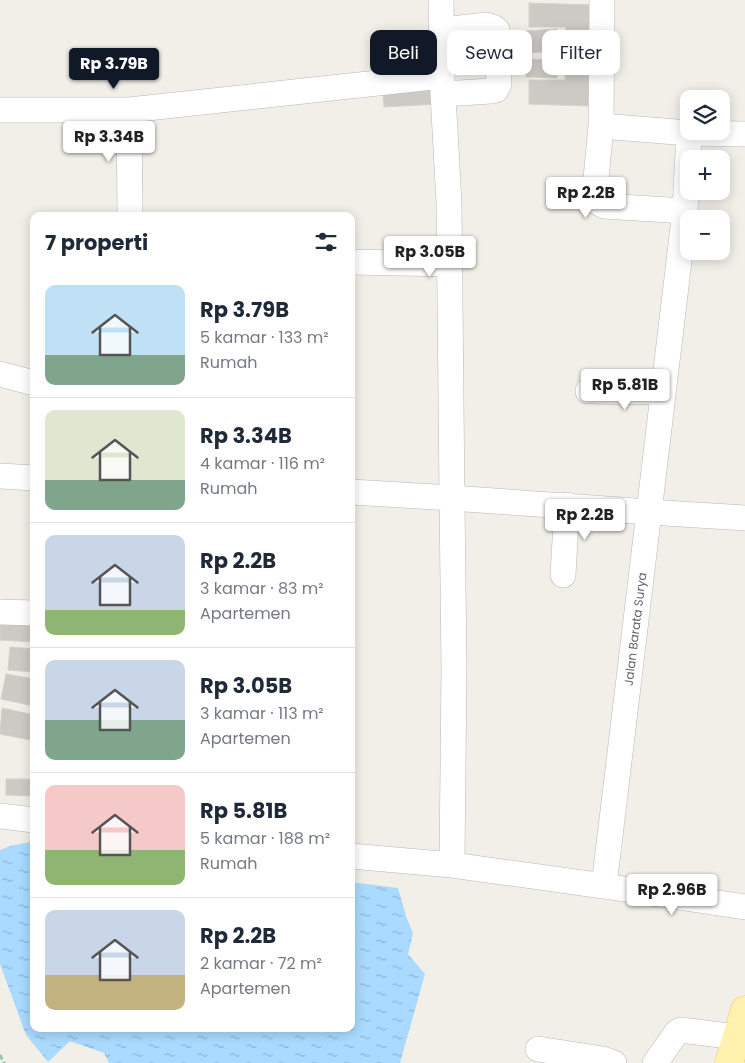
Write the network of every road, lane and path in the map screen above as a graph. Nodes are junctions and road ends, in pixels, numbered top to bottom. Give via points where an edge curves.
1 (441, 0) edge
2 (602, 0) edge
3 (442, 30) junction
4 (443, 85) junction
5 (0, 110) edge
6 (129, 110) junction
7 (601, 126) junction
8 (680, 132) edge
9 (730, 134) edge
10 (745, 134) edge
11 (689, 140) edge
12 (685, 210) edge
13 (680, 211) edge
14 (130, 212) edge
15 (680, 252) edge
16 (355, 262) edge
17 (450, 264) junction
18 (0, 374) edge
19 (30, 382) edge
20 (588, 391) dead end
21 (663, 392) junction
22 (0, 476) edge
23 (30, 478) edge
24 (355, 492) edge
25 (452, 498) junction
26 (566, 505) junction
27 (649, 512) junction
28 (745, 518) edge
29 (563, 575) dead end
30 (0, 612) edge
31 (30, 613) edge
32 (0, 816) edge
33 (30, 820) edge
34 (355, 856) edge
35 (452, 865) junction
36 (604, 886) junction
37 (745, 907) edge
38 (745, 1010) edge
39 (741, 1037) edge
40 (538, 1049) dead end
41 (0, 1055) edge
42 (4, 1063) edge
43 (614, 1063) edge
44 (655, 1063) edge
45 (729, 1063) edge

1 - 3 street
2 - 7 street
3 - 4 street
3 - 4 street via 487,25 497,30 499,84 491,92
4 - 6 street
4 - 17 street
5 - 6 street
6 - 14 street
7 - 8 street
7 - 13 street via 595,189 597,202 604,206
9 - 10 street
11 - 12 street, Jalan Barata Surya
15 - 21 street, Jalan Barata Surya
16 - 17 street
17 - 25 street
18 - 19 street
20 - 21 street
21 - 27 street, Jalan Barata Surya
22 - 23 street
24 - 25 street
25 - 26 street
25 - 35 street
26 - 27 street
26 - 29 street
27 - 28 street
27 - 36 street, Jalan Barata Surya
30 - 31 street
32 - 33 street
34 - 35 street
35 - 36 street
36 - 37 street
38 - 39 main road
39 - 44 street via 680,1030
39 - 45 main road
40 - 43 street
41 - 42 path

